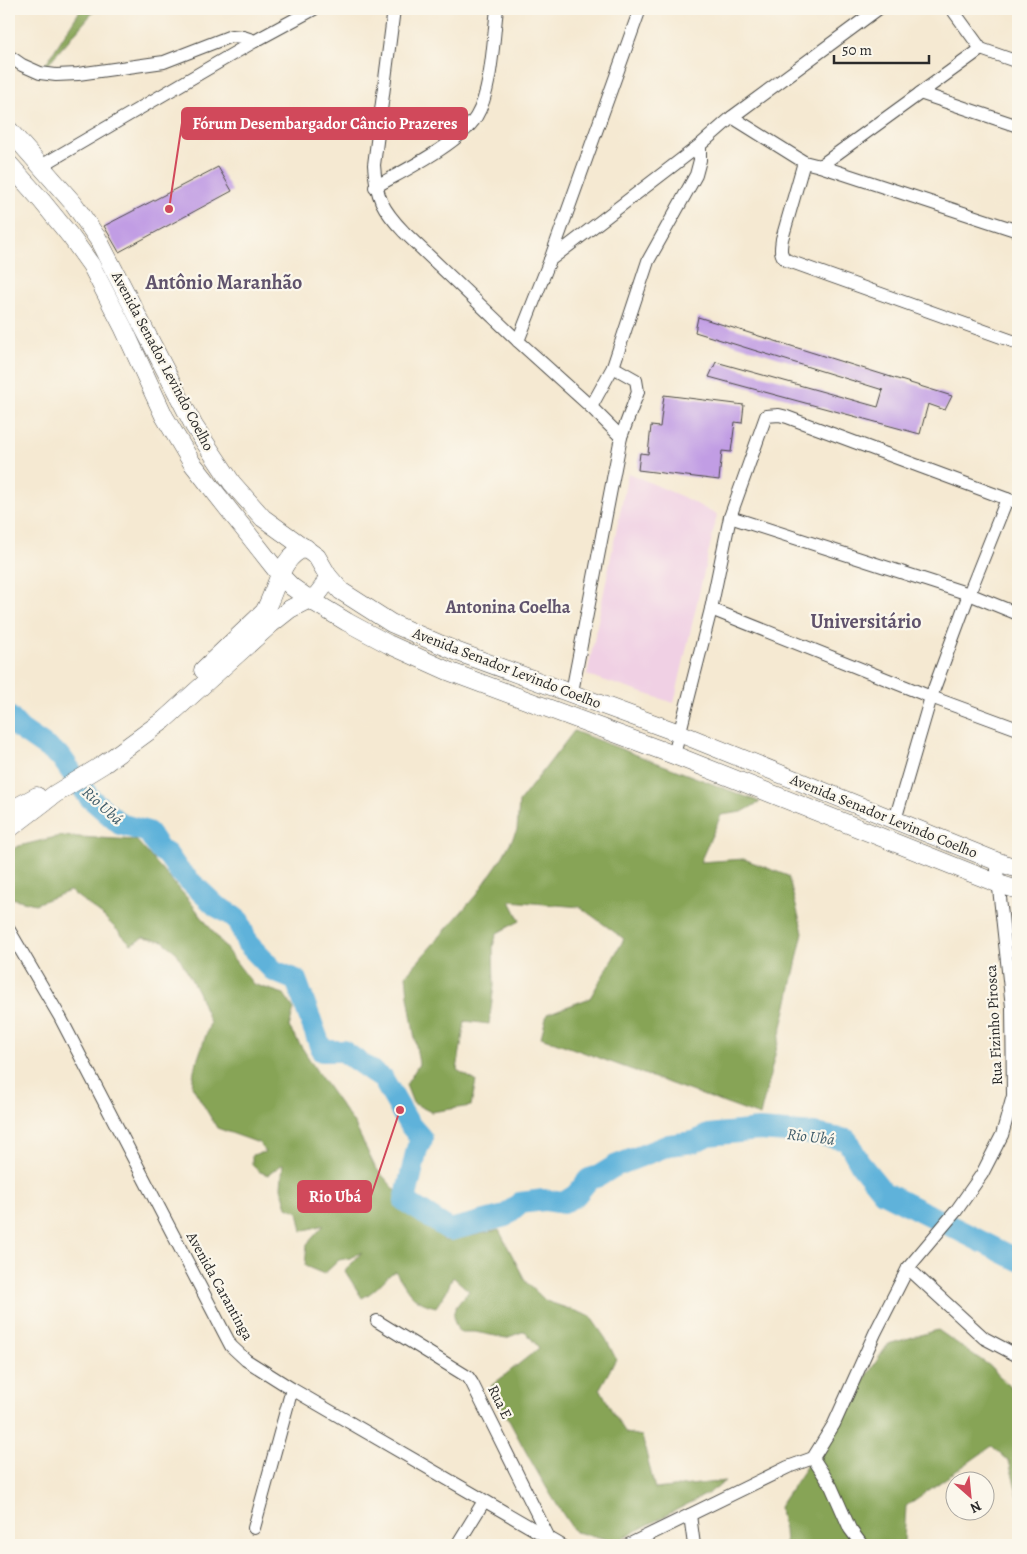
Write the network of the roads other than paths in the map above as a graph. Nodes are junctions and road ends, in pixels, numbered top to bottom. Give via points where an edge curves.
1 (314, 9) edge
2 (394, 9) edge
3 (497, 9) edge
4 (640, 9) edge
5 (878, 9) edge
6 (952, 9) edge
7 (255, 41) junction
8 (980, 49) junction
9 (9, 56) edge
10 (1018, 62) edge
11 (920, 93) junction
12 (732, 117) junction
13 (1018, 126) edge
14 (9, 130) edge
15 (700, 146) junction
16 (804, 162) junction
17 (9, 164) edge
18 (41, 166) junction
19 (820, 166) junction
20 (375, 187) junction
21 (1018, 231) edge
22 (550, 260) junction
23 (518, 341) junction
24 (1018, 343) edge
25 (613, 367) junction
26 (591, 407) junction
27 (621, 437) junction
28 (1013, 501) edge
29 (730, 517) junction
30 (306, 548) junction
31 (280, 576) junction
32 (328, 576) junction
33 (969, 594) junction
34 (309, 600) junction
35 (711, 609) junction
36 (1018, 614) edge
37 (572, 692) junction
38 (930, 697) junction
39 (1018, 729) edge
40 (679, 733) junction
41 (674, 756) junction
42 (102, 760) junction
43 (53, 791) junction
44 (9, 811) edge
45 (895, 820) junction
46 (9, 829) edge
47 (996, 861) junction
48 (1018, 868) edge
49 (999, 884) junction
50 (1018, 890) edge
51 (9, 930) edge
52 (1015, 1008) edge
53 (908, 1268) junction
54 (377, 1321) dead end
55 (1018, 1356) edge
56 (292, 1389) junction
57 (813, 1458) junction
58 (484, 1501) junction
59 (690, 1515) junction
60 (254, 1528) dead end
61 (548, 1538) junction
62 (457, 1545) edge
63 (561, 1545) edge
64 (628, 1545) edge
65 (694, 1545) edge
66 (862, 1545) edge

1 - 7 street
2 - 20 street via 374,165
3 - 20 street via 487,88 476,117 453,141
4 - 22 street
5 - 12 street
6 - 8 street
7 - 9 street via 231,36 164,62 78,74 40,73
7 - 18 street
8 - 10 street
8 - 11 street
11 - 13 street
11 - 19 street
12 - 15 street
12 - 16 street
14 - 18 street, Avenida Senador Levindo Coelho
15 - 22 street
15 - 25 street via 696,175 648,261
16 - 19 street
16 - 24 street via 782,239 780,250 786,260
17 - 31 street via 72,237 91,265 164,416 192,463
18 - 30 street, Avenida Senador Levindo Coelho via 74,204 98,240 194,426 232,484 274,528
19 - 21 street
20 - 23 street via 390,217
22 - 23 street
23 - 26 street
25 - 26 street
25 - 27 street via 636,380 638,388
26 - 27 street
27 - 37 street
28 - 29 street via 779,414 766,416
28 - 33 street
29 - 33 street
29 - 35 street
30 - 31 street via 291,556
30 - 32 street, Avenida Senador Levindo Coelho via 320,561
31 - 34 street
31 - 42 street via 270,602 259,617
32 - 34 street via 320,592
32 - 37 street, Avenida Senador Levindo Coelho via 341,590 391,623 458,652
33 - 36 street
33 - 38 street
34 - 41 street via 388,644 448,670
34 - 42 street via 290,609 164,720
35 - 38 street
35 - 40 street
37 - 40 street, Avenida Senador Levindo Coelho
38 - 39 street
38 - 45 street
40 - 41 street
40 - 45 street, Avenida Senador Levindo Coelho
41 - 49 street
42 - 43 street
43 - 44 street
43 - 46 street
45 - 47 street, Avenida Senador Levindo Coelho
47 - 48 street, Avenida Senador Levindo Coelho
47 - 49 street, Rua Fizinho Pirosca
49 - 50 street
49 - 52 street, Rua Fizinho Pirosca
51 - 56 street, Avenida Carantinga via 60,1017 231,1346 246,1360
52 - 53 street, Rua Fizinho Pirosca via 1013,1096 1002,1135 982,1174 956,1211
53 - 55 street via 984,1338
53 - 57 street, Rua Fizinho Pirosca via 834,1424
54 - 61 street, Rua E via 468,1377
56 - 58 street, Avenida Carantinga
56 - 60 street
57 - 59 street
57 - 66 street via 831,1486 850,1529
58 - 61 street, Avenida Carantinga
58 - 62 street
59 - 64 street
59 - 65 street
61 - 63 street, Avenida Carantinga

